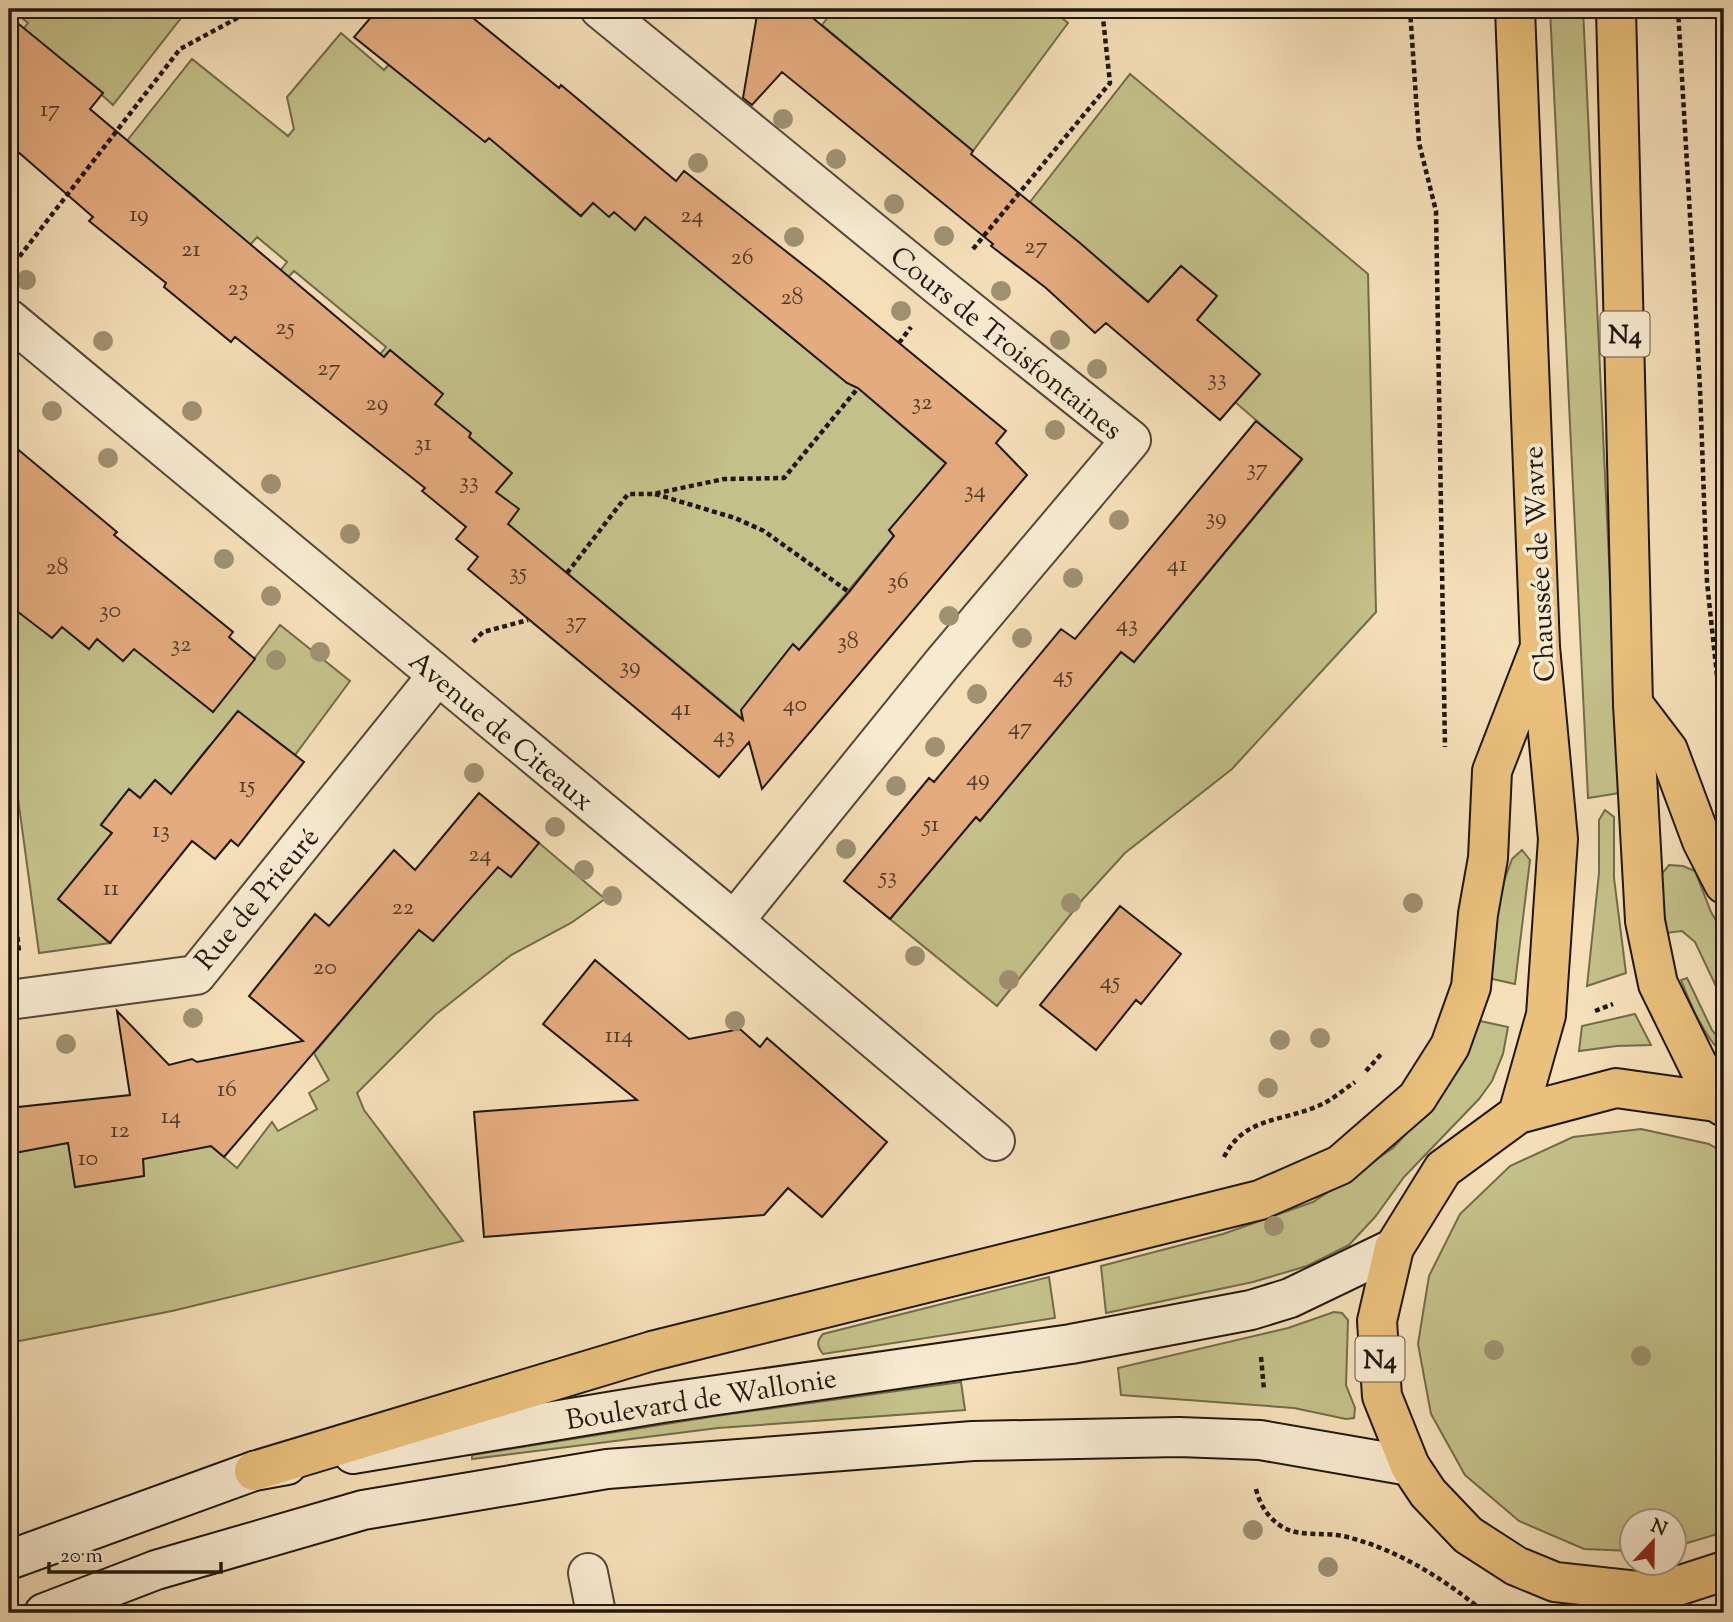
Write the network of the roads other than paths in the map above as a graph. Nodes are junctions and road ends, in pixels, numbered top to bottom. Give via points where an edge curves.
1 (600, 9) edge
2 (1514, 9) edge
3 (1616, 9) edge
4 (9, 319) edge
5 (1540, 647) junction
6 (437, 676) junction
7 (1633, 705) junction
8 (1724, 884) edge
9 (734, 921) junction
10 (17, 999) edge
11 (1720, 1105) edge
12 (1518, 1114) junction
13 (995, 1141) dead end
14 (1394, 1248) junction
15 (1410, 1466) junction
16 (254, 1471) junction
17 (9, 1560) edge
18 (1724, 1571) edge
19 (588, 1573) dead end
20 (1564, 1598) edge
21 (44, 1613) edge
22 (596, 1613) edge

1 - 9 street, Cours de Troisfontaines via 1130,439
2 - 5 main road, Chaussée de Wavre
3 - 7 main road, N4
4 - 6 street, Avenue de Citeaux
5 - 12 main road, Chaussée de Wavre via 1558,839 1546,1015
5 - 16 main road via 1492,771 1488,858 1471,987 1450,1046 1417,1098 1340,1165 1249,1203 652,1351
6 - 9 street, Avenue de Citeaux
6 - 10 street, Rue de Prieuré via 196,975
7 - 8 main road via 1668,750 1702,841
7 - 11 main road, N4 via 1645,921 1658,984
9 - 13 street, Avenue de Citeaux
11 - 12 main road, N4 via 1616,1088
12 - 14 main road, N4 via 1443,1169
14 - 15 main road, N4 via 1377,1321 1382,1396
14 - 16 street, Boulevard de Wallonie via 1290,1298 1251,1310 1071,1344 662,1403
15 - 20 main road, N4 via 1428,1493 1468,1535
15 - 21 street, Boulevard de Wallonie via 1260,1440 1179,1437 973,1441 607,1469 363,1510 156,1570
16 - 17 street, Boulevard de Wallonie
18 - 20 main road, N4 via 1656,1593
19 - 22 street

